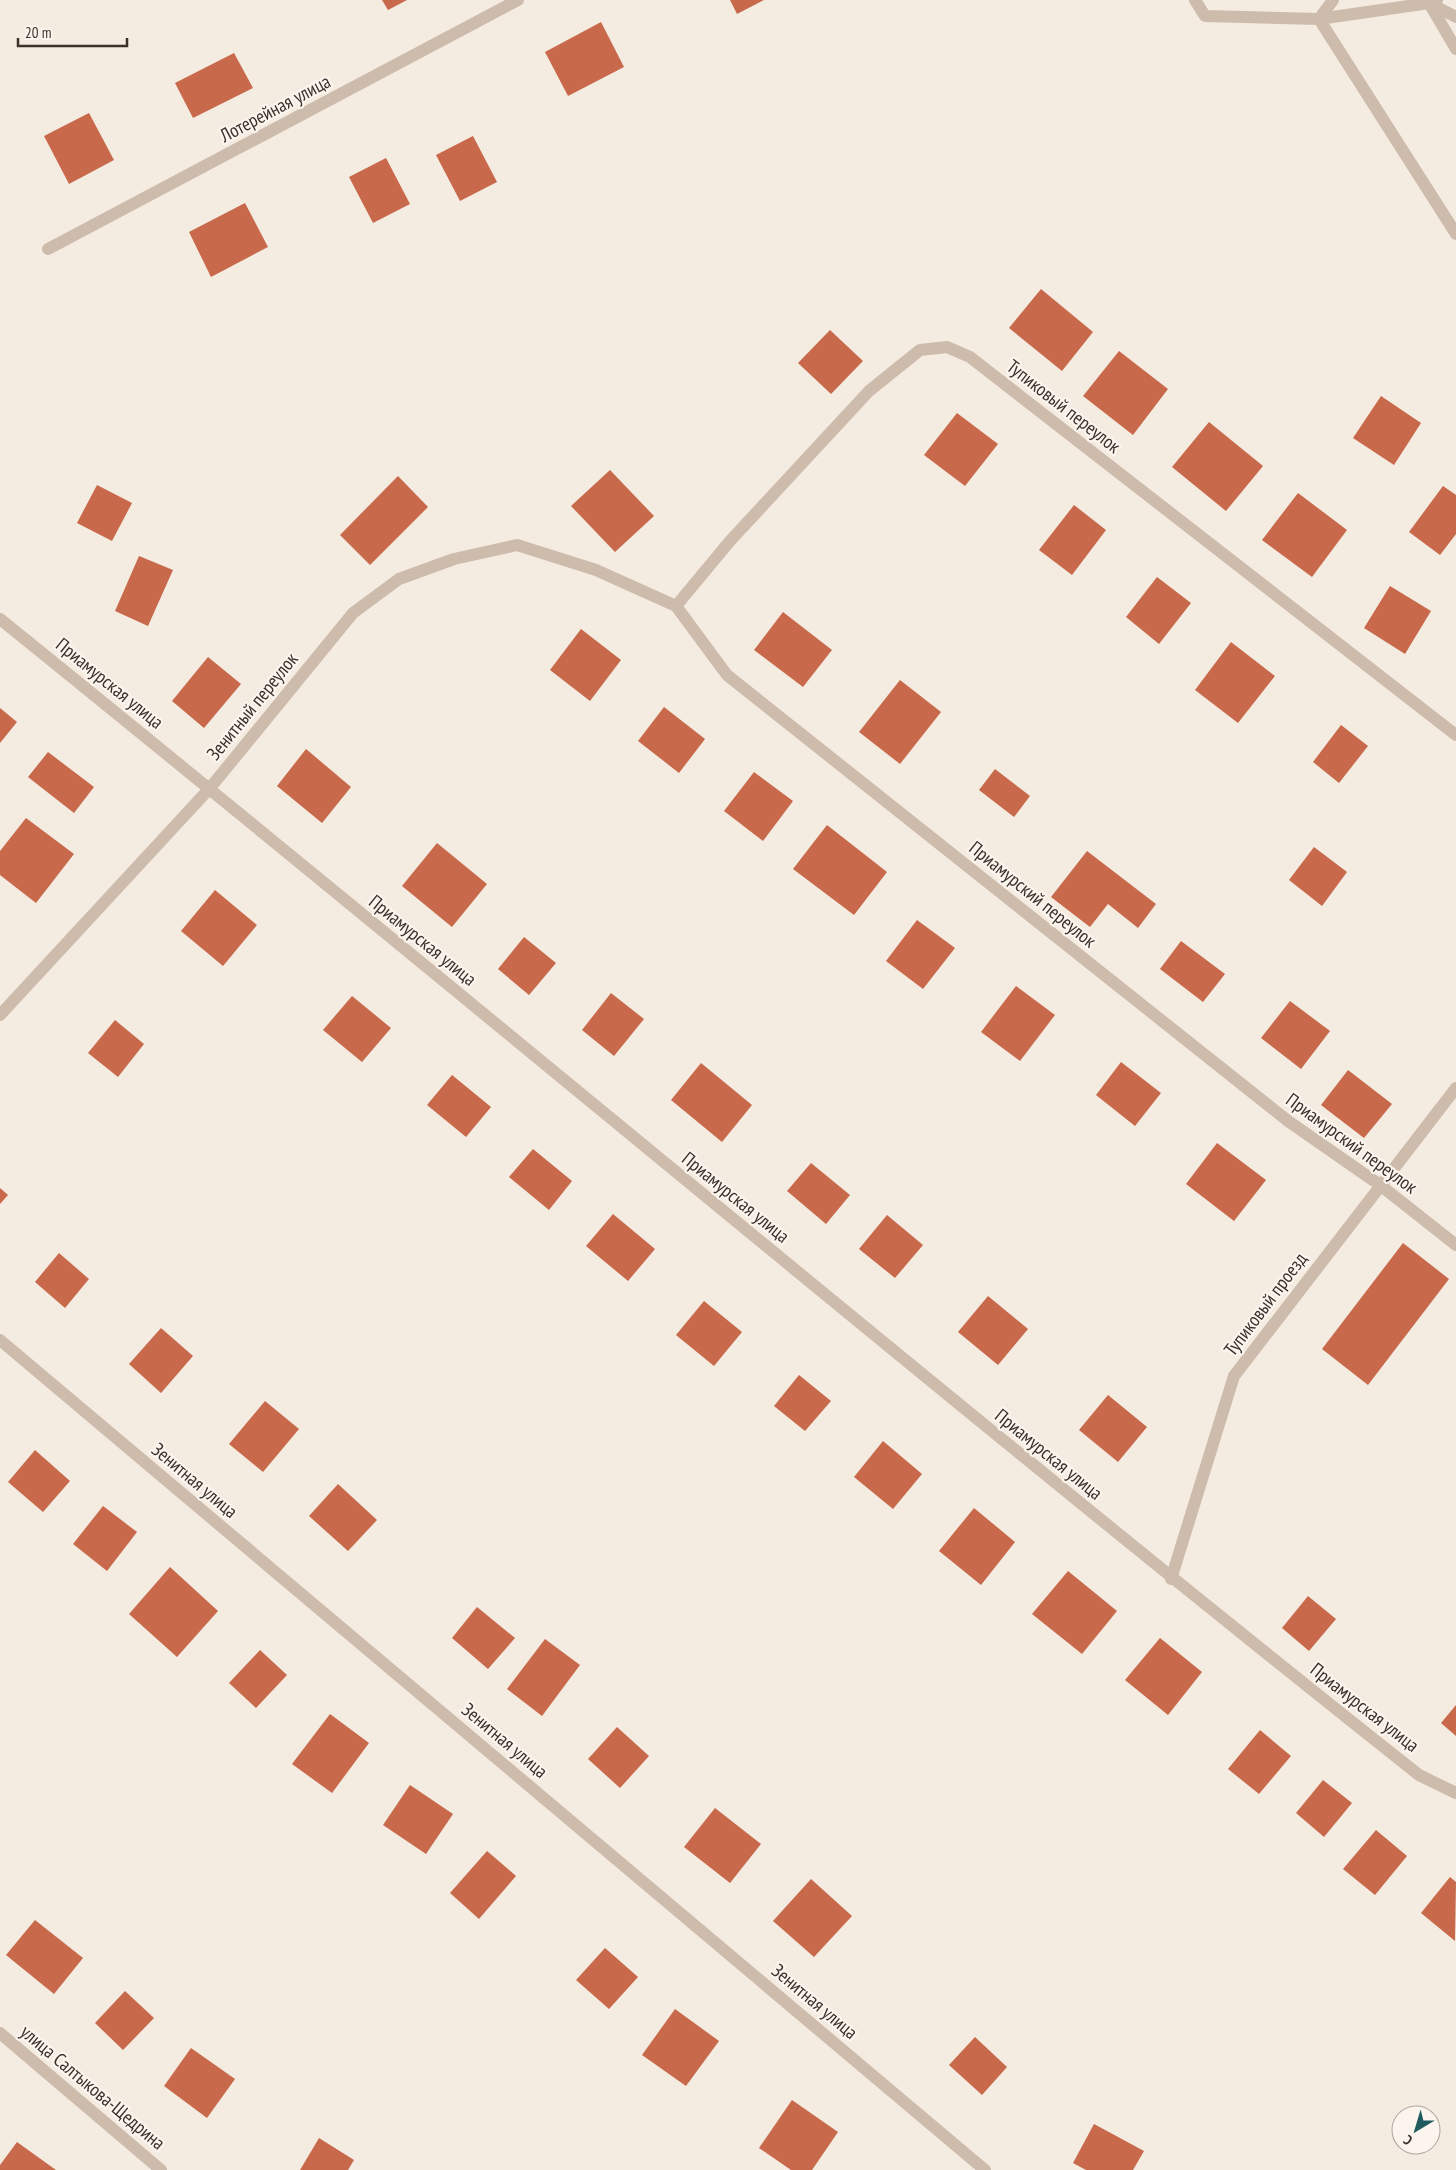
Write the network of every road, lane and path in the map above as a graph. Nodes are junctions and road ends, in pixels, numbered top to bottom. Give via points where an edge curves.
1 (518, 0) edge
2 (1195, 0) edge
3 (1333, 0) edge
4 (1433, 2) edge
5 (1456, 17) edge
6 (1319, 19) junction
7 (1456, 48) edge
8 (1456, 234) edge
9 (48, 249) dead end
10 (596, 570) joint
11 (676, 606) junction
12 (0, 619) edge
13 (1456, 735) edge
14 (210, 788) junction
15 (0, 1015) edge
16 (1456, 1088) edge
17 (1380, 1185) junction
18 (1456, 1245) edge
19 (0, 1340) edge
20 (1171, 1579) junction
21 (1456, 1793) edge
22 (0, 2033) edge
23 (161, 2170) edge
24 (985, 2170) edge

1 - 9 street, Лотерейная улица
2 - 6 street via 1205,16
3 - 6 street
4 - 5 street
4 - 6 street
4 - 7 street
6 - 8 street
10 - 11 street, Приамурский переулок
10 - 14 street, Зенитный переулок via 516,545 454,559 399,579 353,613
11 - 13 street, Тупиковый переулок via 730,541 869,391 920,350 947,347 970,357
11 - 17 street, Приамурский переулок via 728,675 1288,1121
12 - 14 street, Приамурская улица
14 - 15 street, Зенитный переулок
14 - 20 street, Приамурская улица
16 - 17 street, Тупиковый проезд
17 - 18 street, Приамурский переулок
17 - 20 street, Тупиковый проезд via 1234,1376
19 - 24 street, Зенитная улица
20 - 21 street, Приамурская улица via 1419,1775
22 - 23 street, улица Салтыкова-Щедрина

